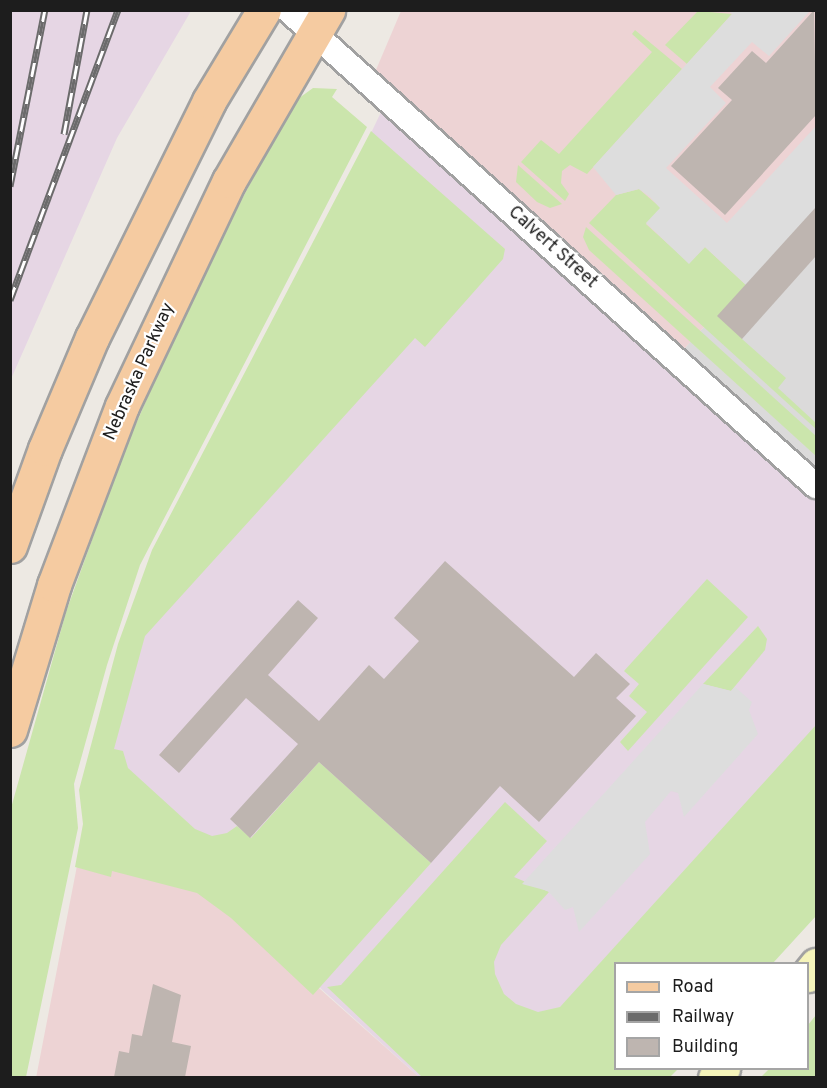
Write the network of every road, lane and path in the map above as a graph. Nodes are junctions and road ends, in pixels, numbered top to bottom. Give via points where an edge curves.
1 (264, 10) edge
2 (288, 10) edge
3 (321, 22) edge
4 (816, 486) edge
5 (10, 546) edge
6 (10, 730) edge

1 - 5 main road via 209,101 92,338 45,449
2 - 3 street, Calvert Street
3 - 4 street, Calvert Street
3 - 6 main road, Nebraska Parkway via 229,181 122,406 57,575

